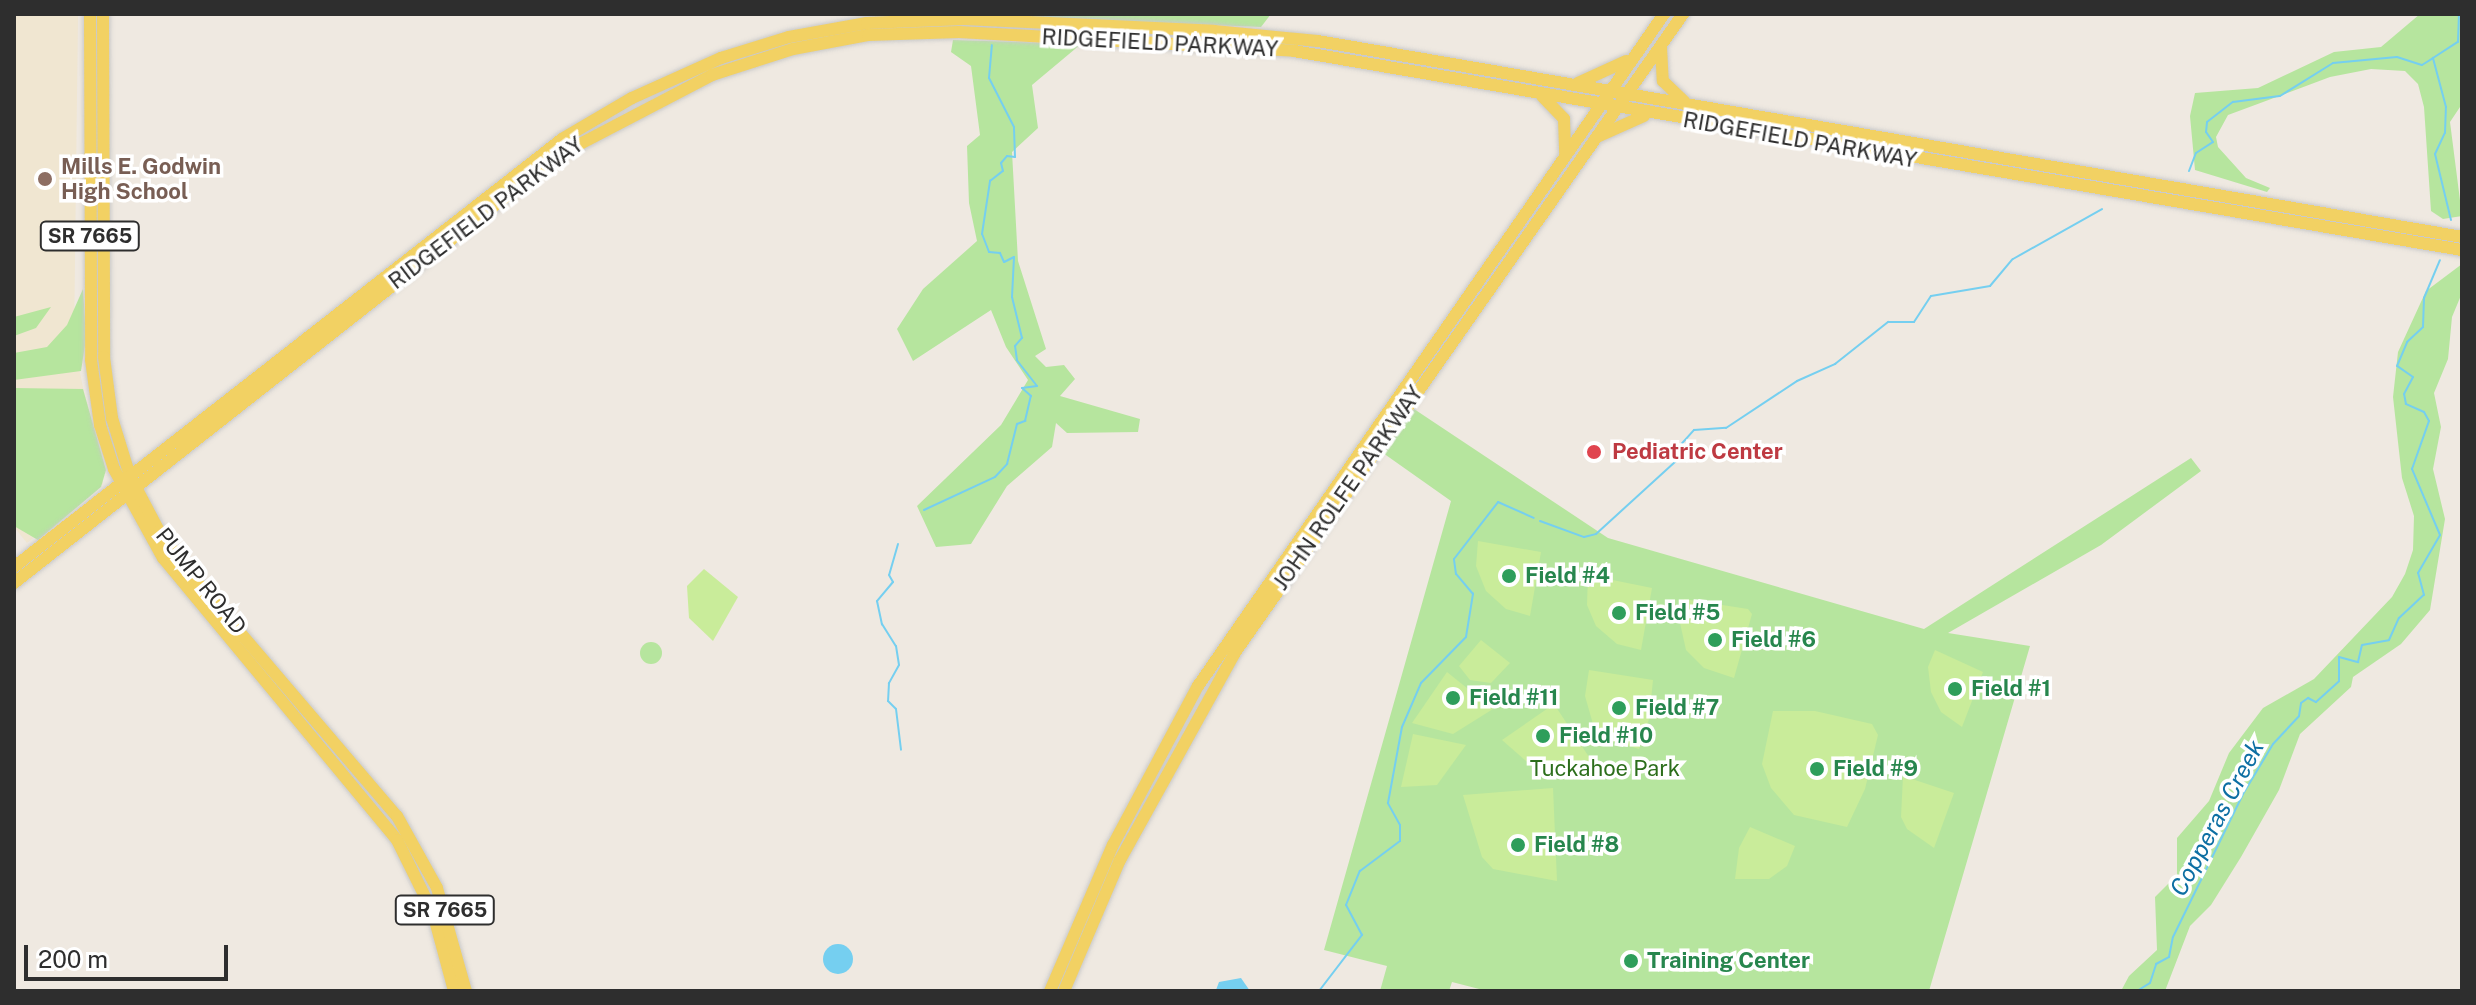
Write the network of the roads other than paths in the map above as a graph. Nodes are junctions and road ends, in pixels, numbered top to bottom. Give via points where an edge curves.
1 (90, 14) edge
2 (103, 14) edge
3 (1664, 14) edge
4 (1683, 14) edge
5 (1662, 44) junction
6 (1632, 57) junction
7 (1573, 84) junction
8 (1610, 90) junction
9 (1626, 93) junction
10 (1540, 94) junction
11 (1687, 104) junction
12 (1599, 105) junction
13 (1616, 108) junction
14 (1657, 115) junction
15 (1596, 138) junction
16 (1834, 139) junction
17 (1565, 153) junction
18 (2462, 237) edge
19 (2462, 250) edge
20 (127, 485) junction
21 (14, 567) edge
22 (14, 583) edge
23 (454, 991) edge
24 (466, 991) edge
25 (1050, 991) edge
26 (1064, 991) edge

1 - 20 main road, PUMP ROAD / SR 7665 via 91,360 102,433
2 - 20 main road, PUMP ROAD / SR 7665 via 104,357
3 - 6 main road, JOHN ROLFE PARKWAY
4 - 5 main road, JOHN ROLFE PARKWAY
5 - 9 main road, JOHN ROLFE PARKWAY
5 - 11 main road via 1663,81
6 - 7 main road via 1601,76
6 - 8 main road, JOHN ROLFE PARKWAY
7 - 8 main road, RIDGEFIELD PARKWAY
7 - 20 main road, RIDGEFIELD PARKWAY via 1331,43 1192,29 912,19 780,39 672,79 539,153
8 - 9 main road, RIDGEFIELD PARKWAY
8 - 12 main road, JOHN ROLFE PARKWAY
9 - 11 main road, RIDGEFIELD PARKWAY
9 - 13 main road, JOHN ROLFE PARKWAY
10 - 12 main road, RIDGEFIELD PARKWAY
10 - 17 main road via 1564,119
10 - 20 main road, RIDGEFIELD PARKWAY via 1329,56 1200,42 916,32 847,38 765,57 639,109 541,168
11 - 16 main road, RIDGEFIELD PARKWAY
12 - 13 main road, RIDGEFIELD PARKWAY
12 - 17 main road, JOHN ROLFE PARKWAY
13 - 14 main road, RIDGEFIELD PARKWAY
13 - 15 main road, JOHN ROLFE PARKWAY
14 - 15 main road via 1633,119
14 - 16 main road, RIDGEFIELD PARKWAY
15 - 26 main road, JOHN ROLFE PARKWAY via 1234,654 1120,860
16 - 18 main road, RIDGEFIELD PARKWAY
16 - 19 main road, RIDGEFIELD PARKWAY
17 - 25 main road, JOHN ROLFE PARKWAY via 1198,686 1113,845
20 - 21 main road, RIDGEFIELD PARKWAY
20 - 22 main road, RIDGEFIELD PARKWAY
20 - 23 main road, PUMP ROAD / SR 7665 via 163,558 392,831 426,893
20 - 24 main road, PUMP ROAD / SR 7665 via 190,574 397,816 437,888

